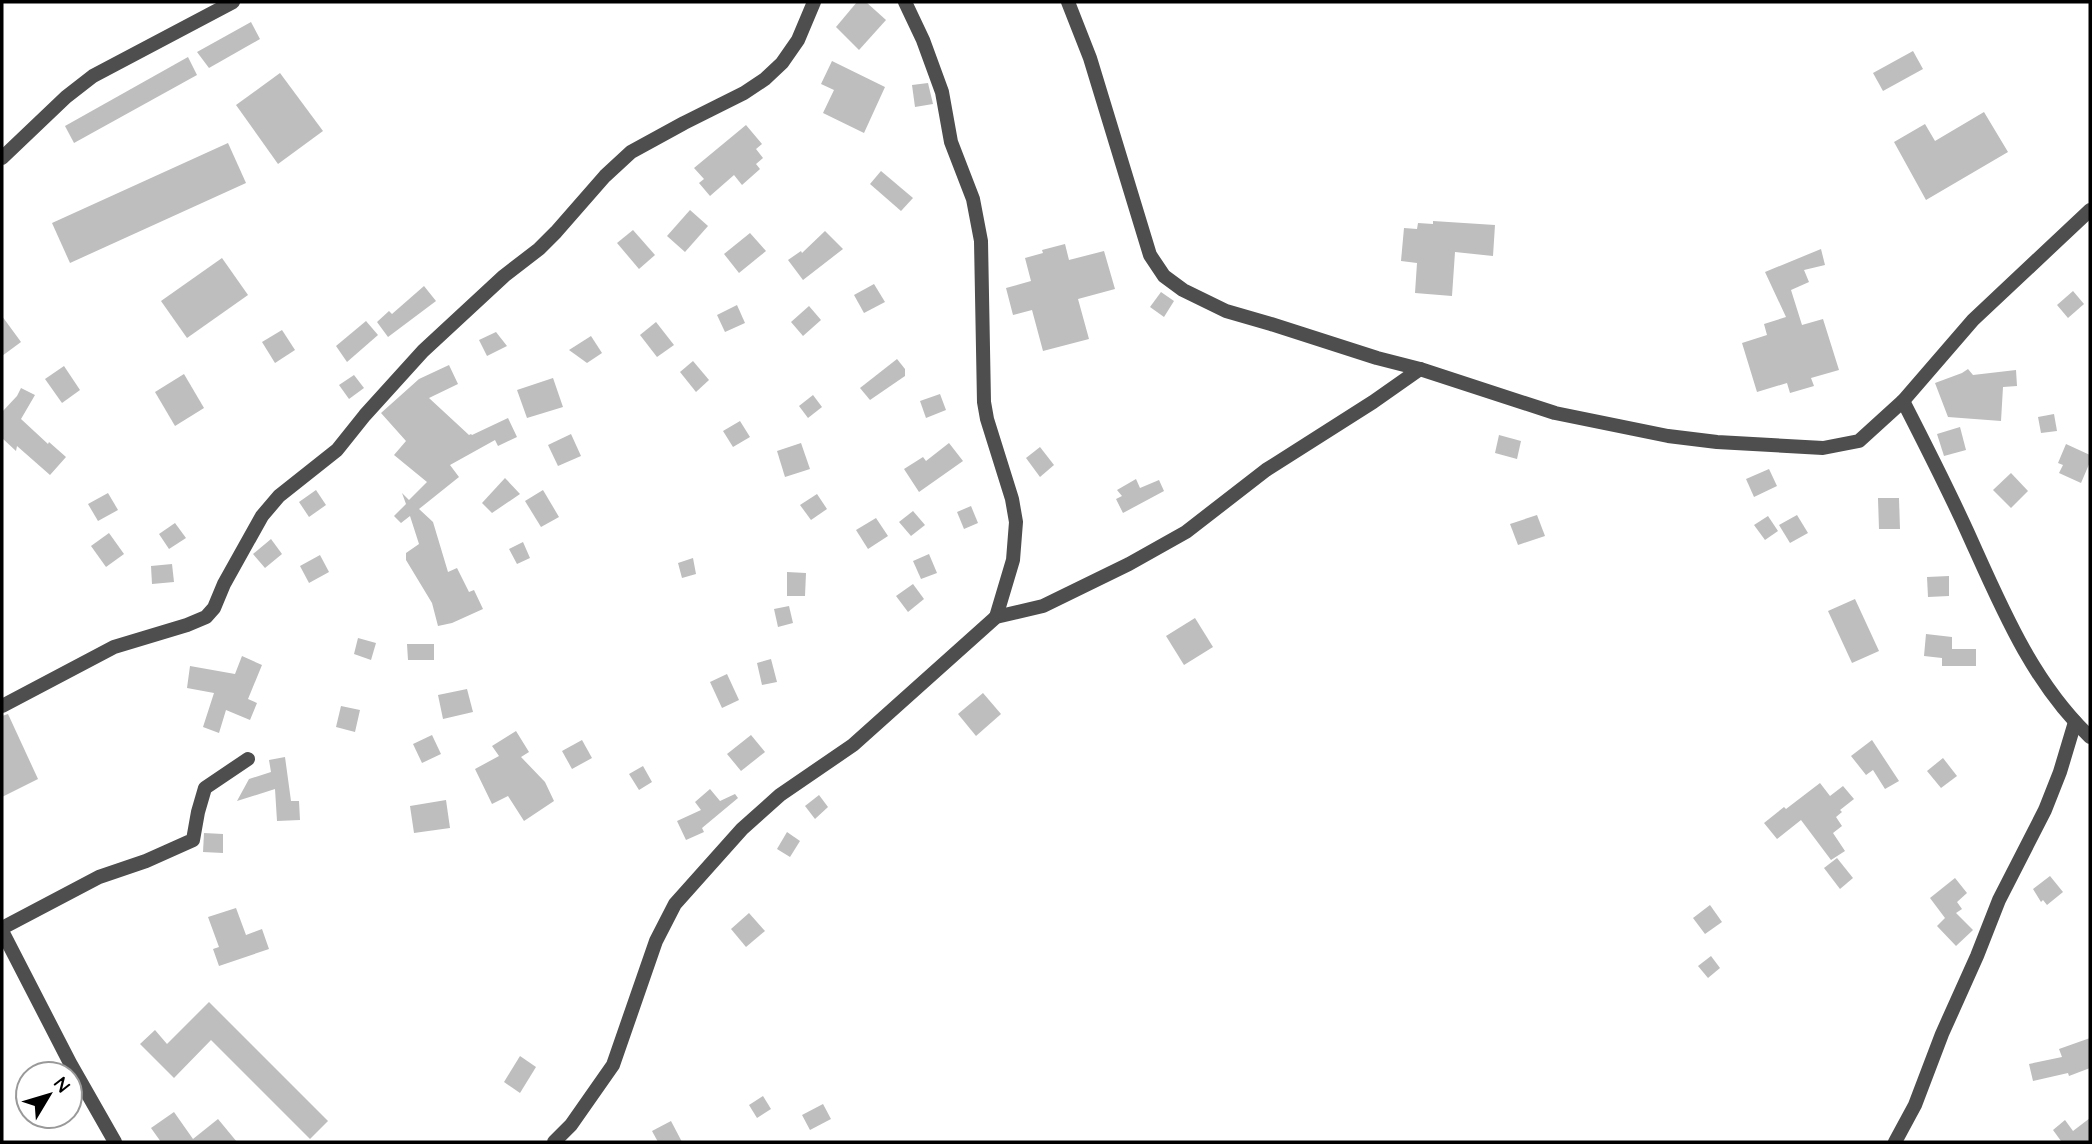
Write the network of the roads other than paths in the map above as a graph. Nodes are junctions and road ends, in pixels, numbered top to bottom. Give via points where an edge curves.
1 (233, 2) edge
2 (814, 2) edge
3 (905, 2) edge
4 (1068, 2) edge
5 (2, 159) edge
6 (2090, 210) edge
7 (1420, 369) junction
8 (1903, 401) junction
9 (996, 617) junction
10 (2, 706) edge
11 (2075, 722) junction
12 (2090, 737) edge
13 (248, 759) dead end
14 (2, 929) edge
15 (116, 1142) edge
16 (554, 1142) edge
17 (1895, 1142) edge

1 - 5 street via 93,76
2 - 10 street via 798,40 765,79 631,152 539,249 422,351 337,450 279,496 262,516 206,617 114,647
3 - 9 street via 942,92 951,142 973,199 981,241 984,402 1016,522 1013,560
4 - 7 street via 1090,58 1150,255 1164,276 1226,311
6 - 8 street via 1973,320
7 - 8 street via 1555,413 1717,442 1823,448 1859,441
7 - 9 street via 1266,470 1186,533 1043,606
8 - 11 street via 2011,628 2038,674
9 - 16 street via 853,745 743,829 675,904 656,941 613,1065
11 - 12 street
11 - 17 street via 2045,810 1999,900 1915,1105
13 - 14 street via 205,788 193,840 99,877
14 - 15 street

